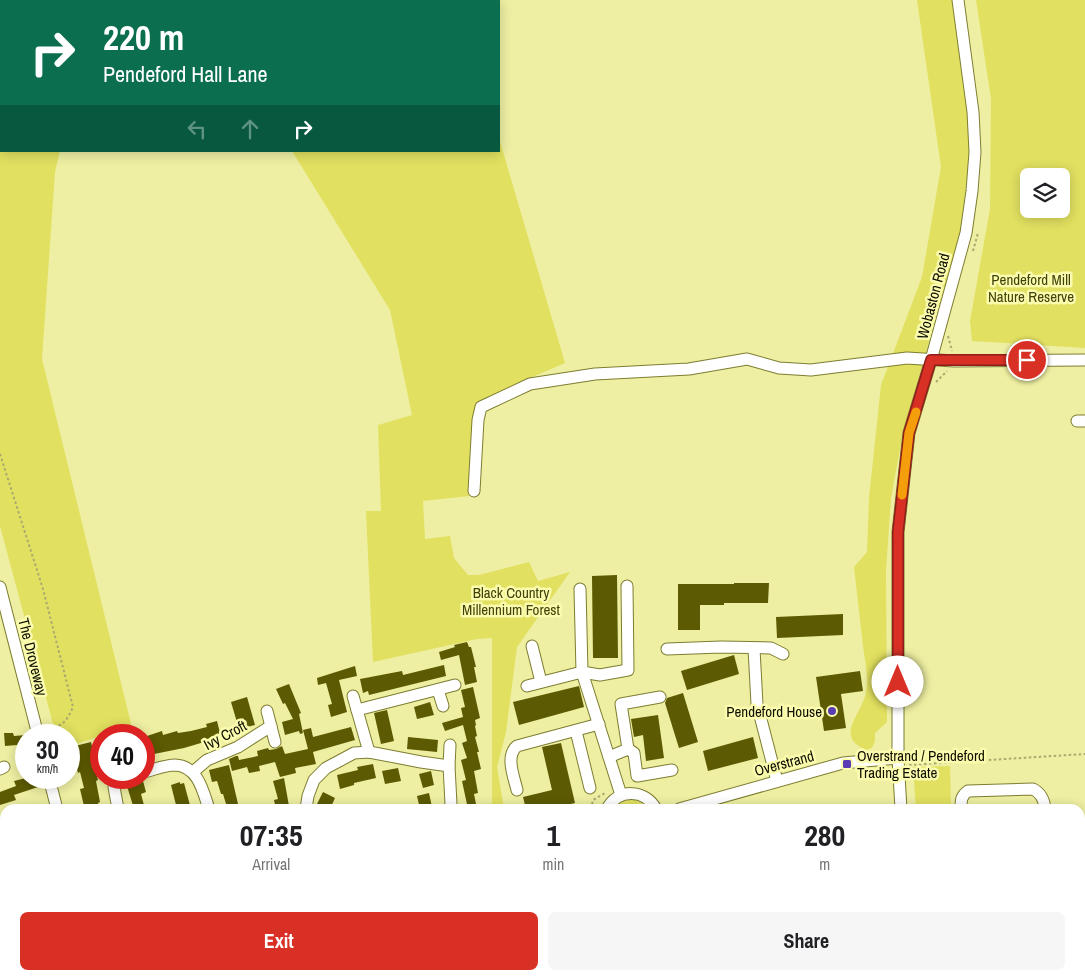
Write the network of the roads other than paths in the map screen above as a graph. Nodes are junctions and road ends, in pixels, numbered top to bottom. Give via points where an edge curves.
1 (958, 0) edge
2 (931, 360) junction
3 (1085, 360) edge
4 (474, 492) dead end
5 (0, 586) edge
6 (627, 586) dead end
7 (580, 589) dead end
8 (532, 646) dead end
9 (667, 649) dead end
10 (754, 649) junction
11 (783, 654) dead end
12 (582, 672) junction
13 (541, 682) junction
14 (455, 685) dead end
15 (527, 686) dead end
16 (438, 690) junction
17 (353, 696) dead end
18 (660, 697) dead end
19 (443, 706) dead end
20 (357, 710) junction
21 (267, 711) dead end
22 (35, 724) edge
23 (599, 724) junction
24 (271, 726) junction
25 (576, 731) junction
26 (276, 742) dead end
27 (450, 745) dead end
28 (628, 749) junction
29 (369, 752) junction
30 (609, 757) junction
31 (903, 761) junction
32 (448, 766) junction
33 (155, 769) edge
34 (672, 770) dead end
35 (193, 772) junction
36 (777, 781) junction
37 (590, 788) dead end
38 (52, 789) edge
39 (114, 789) edge
40 (517, 790) dead end
41 (619, 790) junction
42 (56, 804) edge
43 (117, 804) edge
44 (207, 804) edge
45 (307, 804) edge
46 (451, 804) edge
47 (610, 804) edge
48 (653, 804) edge
49 (696, 804) edge
50 (901, 804) edge
51 (961, 804) edge
52 (1044, 804) edge

1 - 2 street, Wobaston Road via 975,152 966,233
2 - 3 street
2 - 4 street via 907,358 811,370 780,368 747,359 689,369 595,374 530,384 481,407
2 - 31 street, Wobaston Road via 909,433 898,532
5 - 22 street, The Droveway
6 - 12 street via 628,670 600,675
7 - 12 street
8 - 13 street
9 - 10 street
10 - 11 street via 771,648
10 - 36 street via 757,704
12 - 13 street
12 - 23 street
13 - 15 street
14 - 16 street
16 - 19 street
16 - 20 street
17 - 20 street
18 - 28 street via 621,704
20 - 29 street
21 - 24 street
23 - 25 street
23 - 30 street
24 - 26 street
24 - 35 street, Ivy Croft via 238,747 207,760
25 - 37 street
25 - 40 street via 512,749 510,758
27 - 32 street
28 - 30 street
28 - 34 street via 634,753 638,776
29 - 32 street
29 - 45 street via 354,753 326,768 314,780
30 - 41 street
31 - 36 street, Overstrand via 843,763
31 - 50 street, Wobaston Road
32 - 46 street
33 - 35 street via 174,765
35 - 44 street
36 - 49 street, Overstrand
38 - 42 street
39 - 43 street
41 - 47 street
41 - 48 street via 637,793
51 - 52 street via 963,794 968,791 1033,789 1038,791

